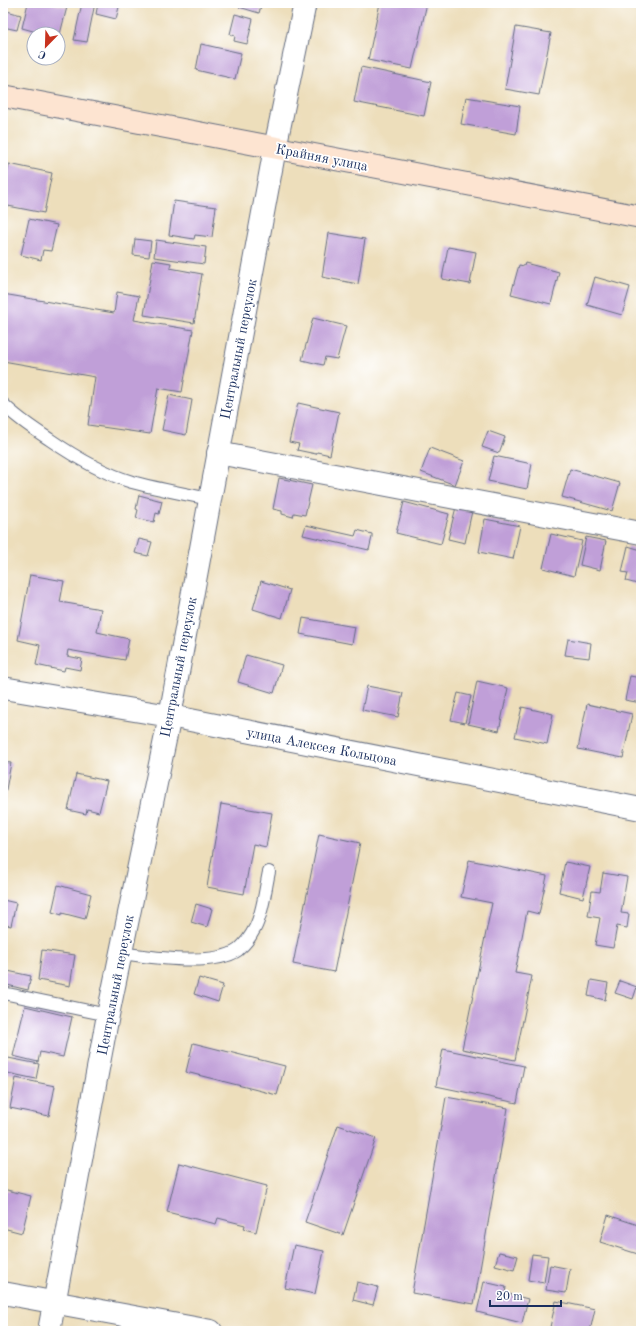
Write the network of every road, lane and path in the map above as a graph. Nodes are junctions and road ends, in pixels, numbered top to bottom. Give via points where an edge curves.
1 (305, 3) edge
2 (3, 96) edge
3 (275, 148) junction
4 (641, 217) edge
5 (3, 404) edge
6 (218, 453) junction
7 (210, 499) junction
8 (641, 533) edge
9 (3, 688) edge
10 (170, 716) junction
11 (641, 809) edge
12 (269, 872) dead end
13 (121, 953) junction
14 (3, 993) edge
15 (108, 1015) junction
16 (3, 1293) edge
17 (54, 1302) junction
18 (49, 1331) edge
19 (210, 1331) edge

1 - 3 street, Центральный переулок
2 - 3 main road, Крайняя улица
3 - 4 main road, Крайняя улица
3 - 6 street, Центральный переулок
5 - 7 lane via 23,422 70,454 112,475
6 - 7 street, Центральный переулок
6 - 8 street
7 - 10 street, Центральный переулок
9 - 10 street, улица Алексея Кольцова
10 - 11 street, улица Алексея Кольцова
10 - 13 street, Центральный переулок
12 - 13 lane via 256,927 237,950 227,955 208,958 157,958
13 - 15 street, Центральный переулок
14 - 15 lane
15 - 17 street, Центральный переулок
16 - 17 street
17 - 18 street, Центральный переулок
17 - 19 street

